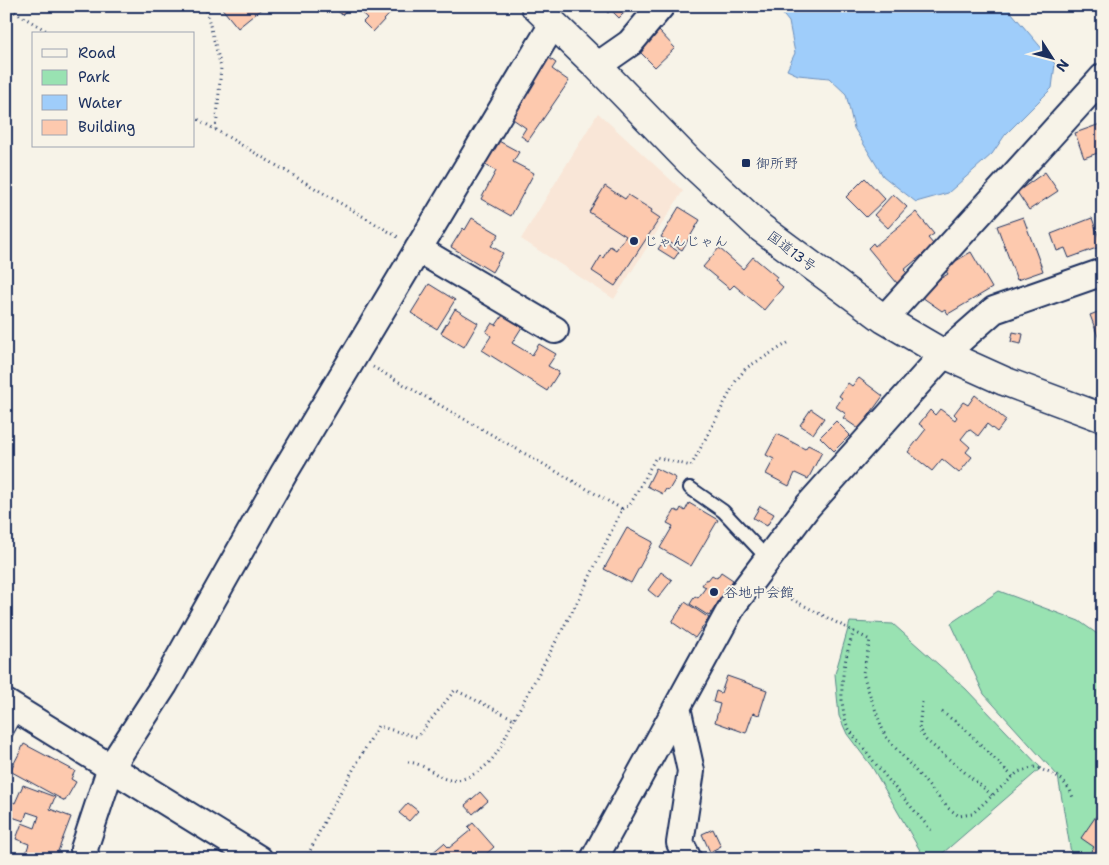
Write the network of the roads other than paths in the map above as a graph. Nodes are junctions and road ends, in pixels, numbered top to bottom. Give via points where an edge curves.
1 (661, 6) edge
2 (544, 15) edge
3 (597, 66) junction
4 (1103, 77) edge
5 (418, 249) junction
6 (1103, 272) edge
7 (884, 319) junction
8 (555, 330) dead end
9 (944, 354) junction
10 (1103, 418) edge
11 (690, 488) dead end
12 (761, 569) junction
13 (677, 707) junction
14 (10, 715) edge
15 (111, 767) junction
16 (86, 859) edge
17 (258, 859) edge
18 (594, 859) edge
19 (688, 859) edge

1 - 3 street via 630,43
2 - 3 highway, 国道13号
2 - 5 street
3 - 7 highway, 国道13号 via 689,161 761,228
4 - 7 street
5 - 8 street
5 - 15 street via 279,482 164,685
6 - 9 street via 994,310
7 - 9 highway, 国道13号
9 - 10 highway, 国道13号 via 1004,381
9 - 12 street via 808,506
11 - 12 lane via 723,511
12 - 13 street via 733,605
13 - 18 street
13 - 19 street via 691,771 680,843
14 - 15 street
15 - 16 street via 84,849
15 - 17 street

